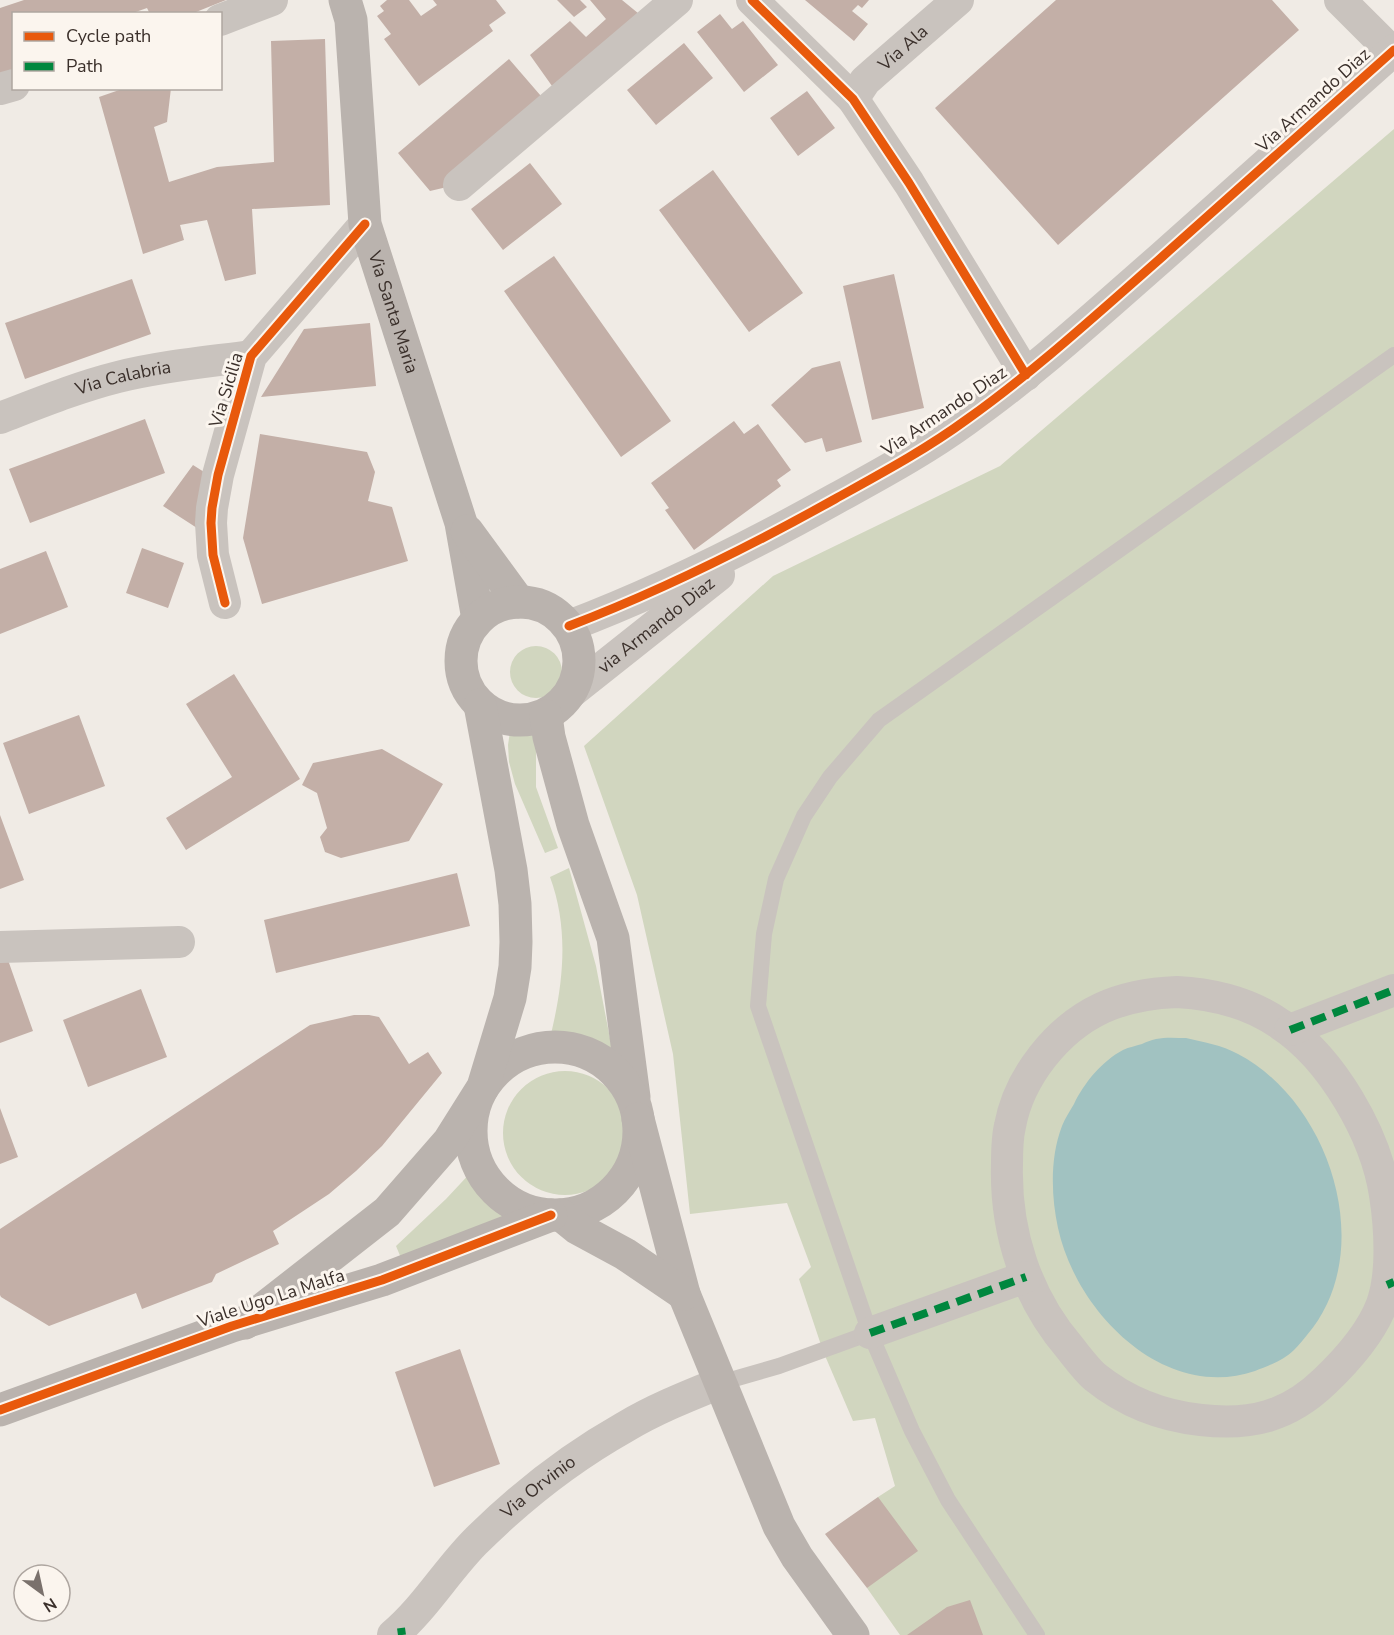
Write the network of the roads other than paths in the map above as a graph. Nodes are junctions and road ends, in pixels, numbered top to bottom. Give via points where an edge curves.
1 (272, 0) edge
2 (345, 0) edge
3 (677, 0) edge
4 (752, 0) edge
5 (958, 0) edge
6 (1340, 0) edge
7 (222, 19) edge
8 (1393, 51) edge
9 (853, 99) junction
10 (459, 185) dead end
11 (365, 224) junction
12 (1394, 355) edge
13 (251, 356) junction
14 (1026, 375) junction
15 (0, 418) edge
16 (461, 523) junction
17 (771, 533) junction
18 (519, 602) junction
19 (225, 603) dead end
20 (478, 619) junction
21 (569, 626) junction
22 (480, 705) junction
23 (558, 705) junction
24 (179, 942) dead end
25 (0, 947) edge
26 (1394, 990) edge
27 (1290, 1030) junction
28 (483, 1087) junction
29 (637, 1113) junction
30 (556, 1215) junction
31 (1026, 1277) junction
32 (1390, 1284) edge
33 (684, 1294) junction
34 (246, 1323) junction
35 (870, 1333) junction
36 (720, 1383) junction
37 (0, 1410) edge
38 (393, 1635) edge
39 (853, 1635) edge
40 (1037, 1635) edge

1 - 7 street
2 - 11 main road, Via Santa Maria via 351,20
3 - 10 street
4 - 9 street
5 - 9 street, Via Ala via 865,81
6 - 8 street
8 - 14 street, Via Armando Diaz
9 - 14 street
11 - 13 street, Via Sicilia
11 - 16 main road, Via Santa Maria
12 - 35 lane via 879,720 830,777 804,816 776,879 764,934 758,1006
13 - 15 street, Via Calabria via 120,377
13 - 19 street, Via Sicilia via 212,508 213,555
14 - 17 street, Via Armando Diaz via 915,454
16 - 18 main road
16 - 20 main road, Via Santa Maria
17 - 21 street, Via Armando Diaz via 652,593
17 - 23 street, via Armando Diaz
18 - 20 main road via 508,602
18 - 21 main road via 542,605
20 - 22 main road via 467,634 461,662 468,690
21 - 23 main road via 580,660 577,678
22 - 23 main road via 509,719 526,720
22 - 28 main road via 511,870 516,942 510,998
23 - 29 main road via 549,737 573,825 613,938
24 - 25 street
26 - 27 street
27 - 31 street via 1235,1002 1177,992 1139,996 1103,1008 1055,1042 1020,1093 1009,1128 1008,1206
27 - 32 street via 1346,1096 1377,1160 1388,1220
28 - 29 main road via 498,1069 519,1055 542,1048 566,1047 589,1054 610,1067 626,1086
28 - 30 main road via 473,1110 470,1135 479,1167 504,1199 527,1210
28 - 34 main road, Viale Ugo La Malfa via 449,1141 387,1212
29 - 30 main road via 638,1142 632,1164 620,1183 583,1210
29 - 33 main road
30 - 33 main road via 625,1254
30 - 34 main road, Viale Ugo La Malfa via 382,1280
31 - 32 street via 1059,1335 1093,1376 1145,1407 1212,1422 1245,1421 1275,1414 1316,1390 1364,1336
31 - 35 street
33 - 36 main road
34 - 37 main road, Viale Ugo La Malfa
35 - 36 lane
35 - 40 lane via 940,1486
36 - 38 street, Via Orvinio via 625,1426 552,1475 474,1544
36 - 39 main road via 779,1526

